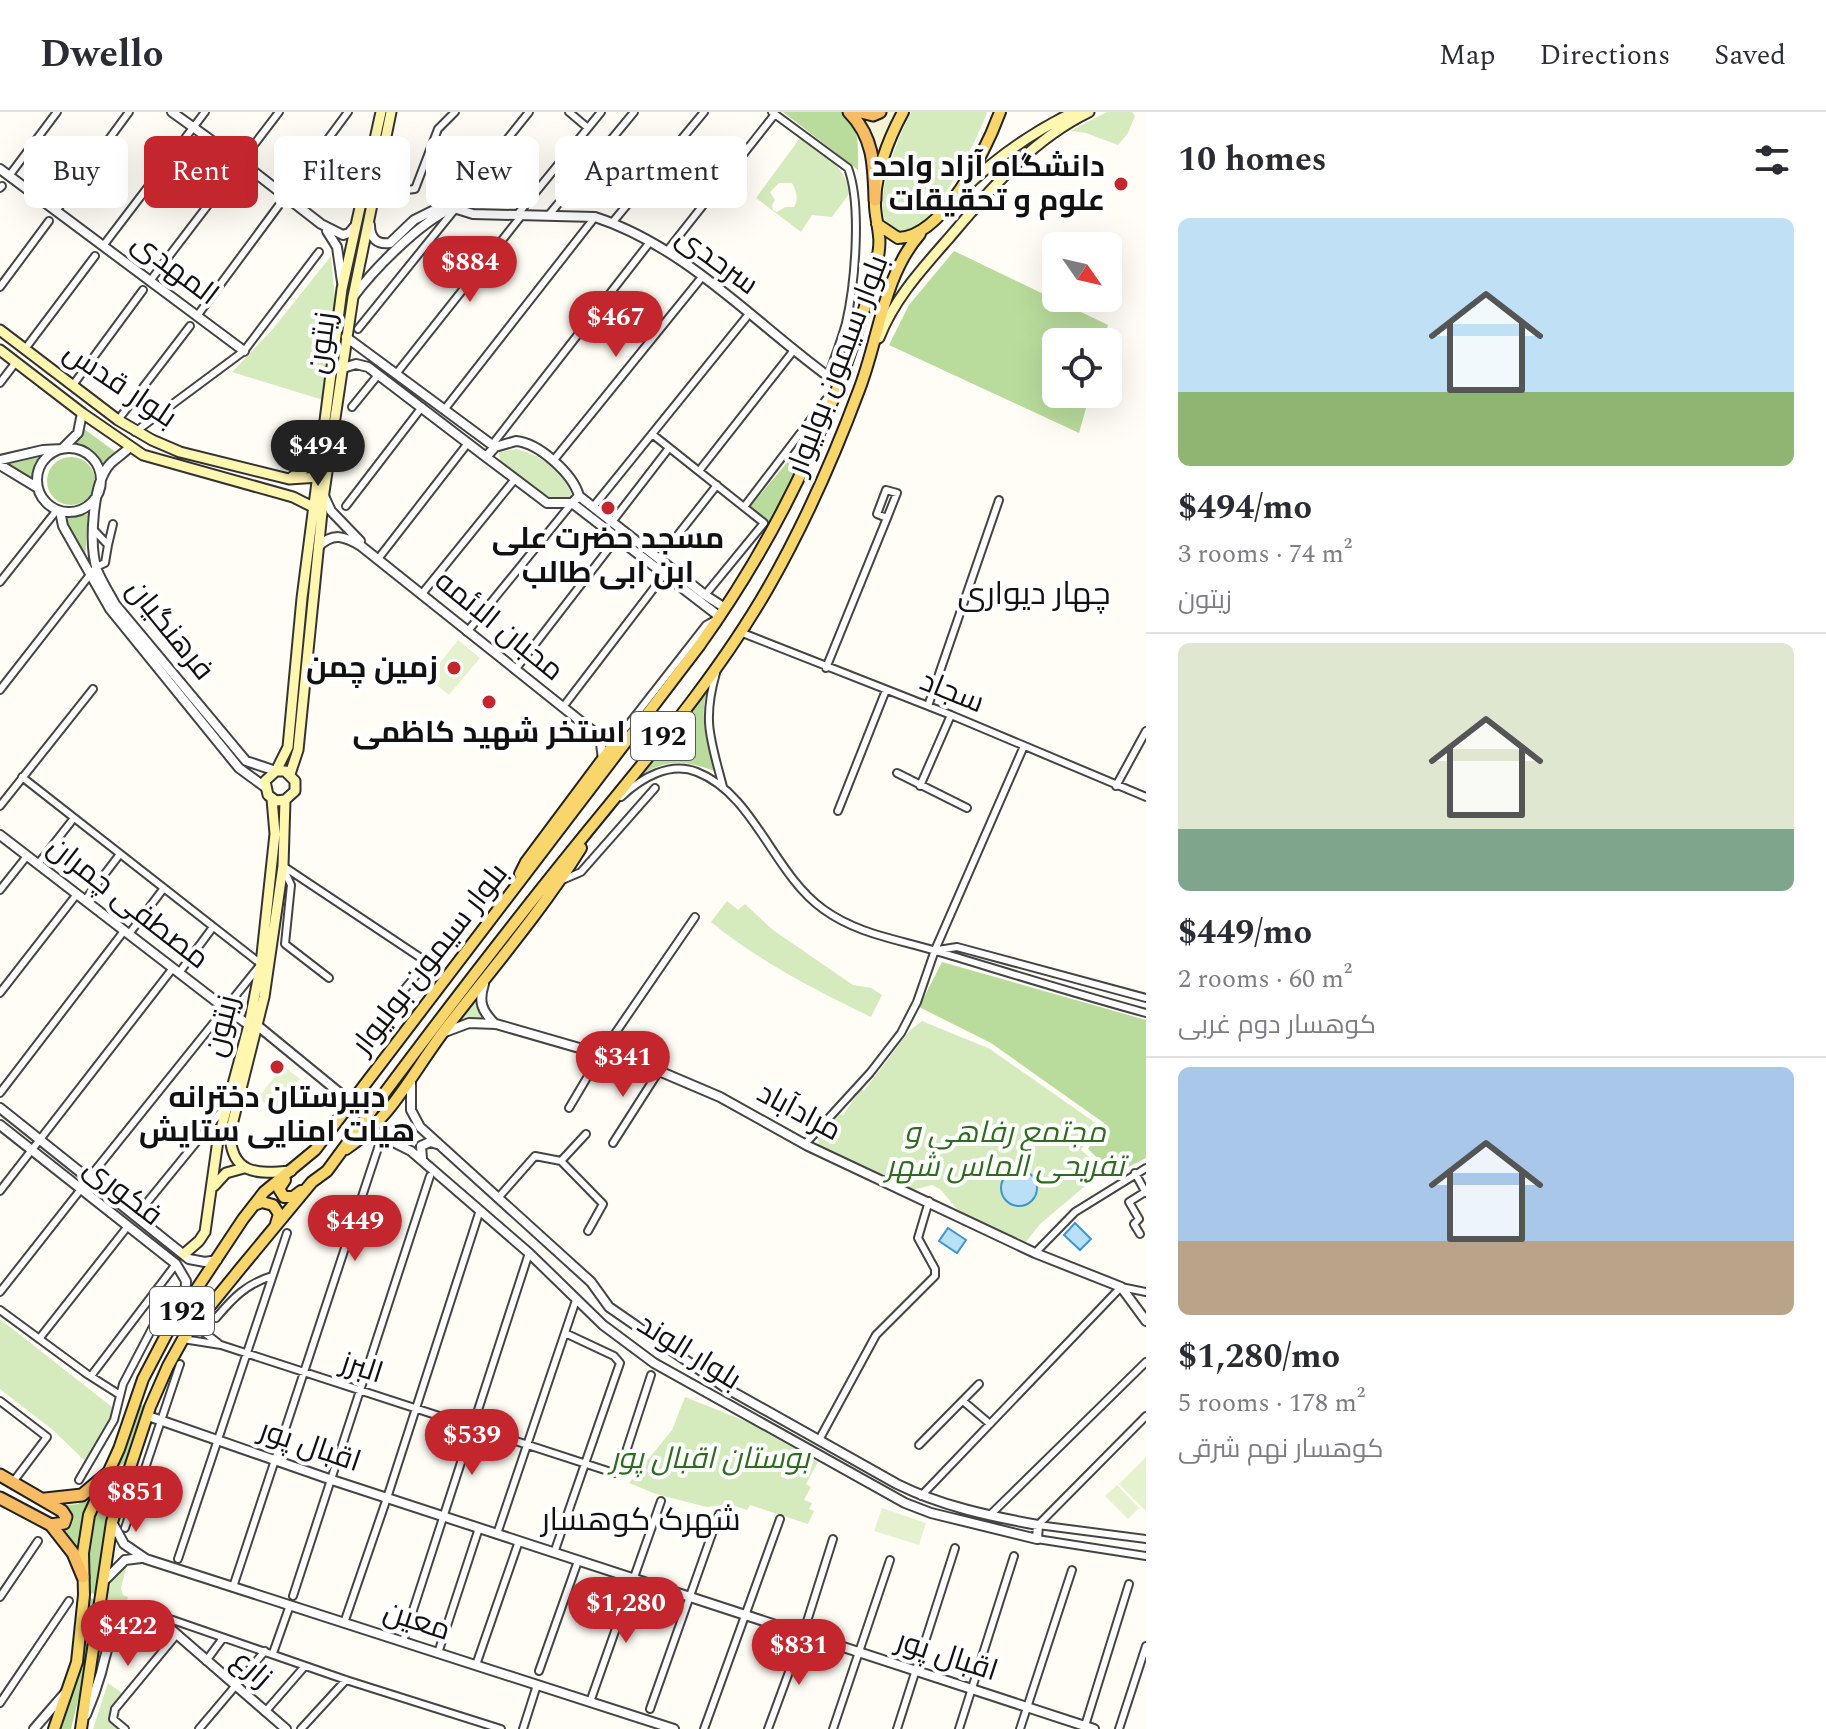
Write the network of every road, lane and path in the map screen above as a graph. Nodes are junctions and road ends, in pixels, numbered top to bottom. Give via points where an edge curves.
1 (57, 112) edge
2 (129, 112) edge
3 (172, 112) edge
4 (205, 112) edge
5 (279, 112) edge
6 (348, 112) edge
7 (381, 112) edge
8 (391, 112) edge
9 (455, 112) edge
10 (529, 112) edge
11 (569, 112) edge
12 (601, 112) edge
13 (634, 112) edge
14 (704, 112) edge
15 (849, 112) edge
16 (861, 112) edge
17 (880, 112) edge
18 (903, 112) edge
19 (1000, 112) edge
20 (1074, 112) edge
21 (1089, 112) edge
22 (774, 113) edge
23 (193, 128) junction
24 (588, 128) junction
25 (204, 136) edge
26 (330, 136) edge
27 (385, 136) edge
28 (510, 136) edge
29 (258, 138) edge
30 (0, 169) edge
31 (258, 175) edge
32 (9, 176) junction
33 (274, 187) edge
34 (410, 190) edge
35 (875, 200) junction
36 (948, 205) junction
37 (205, 208) edge
38 (276, 208) edge
39 (300, 208) edge
40 (371, 208) edge
41 (435, 208) edge
42 (453, 208) junction
43 (56, 211) junction
44 (519, 215) junction
45 (548, 216) junction
46 (369, 217) junction
47 (595, 217) junction
48 (49, 221) dead end
49 (612, 223) junction
50 (321, 224) junction
51 (877, 224) junction
52 (354, 227) junction
53 (920, 234) junction
54 (650, 242) junction
55 (103, 246) junction
56 (667, 251) junction
57 (319, 252) dead end
58 (95, 256) dead end
59 (702, 277) junction
60 (150, 281) junction
61 (0, 287) edge
62 (342, 289) junction
63 (143, 290) dead end
64 (353, 297) junction
65 (749, 314) junction
66 (197, 316) junction
67 (190, 326) dead end
68 (358, 329) dead end
69 (0, 330) edge
70 (346, 337) junction
71 (25, 349) junction
72 (0, 350) edge
73 (794, 350) junction
74 (244, 351) junction
75 (870, 359) junction
76 (379, 361) junction
77 (16, 362) junction
78 (343, 368) junction
79 (375, 372) junction
80 (396, 374) junction
81 (828, 377) junction
82 (0, 383) edge
83 (73, 385) junction
84 (836, 389) junction
85 (352, 407) dead end
86 (422, 407) junction
87 (444, 410) junction
88 (82, 413) junction
89 (118, 420) junction
90 (135, 432) junction
91 (652, 434) junction
92 (468, 443) junction
93 (493, 446) junction
94 (130, 447) junction
95 (669, 448) junction
96 (62, 449) junction
97 (321, 453) junction
98 (486, 457) junction
99 (553, 461) junction
100 (0, 462) edge
101 (699, 471) junction
102 (321, 478) junction
103 (289, 479) junction
104 (515, 479) junction
105 (717, 485) junction
106 (38, 488) junction
107 (100, 488) junction
108 (324, 492) junction
109 (579, 496) junction
110 (293, 497) junction
111 (999, 500) dead end
112 (572, 503) junction
113 (346, 506) dead end
114 (313, 507) junction
115 (593, 507) junction
116 (744, 507) junction
117 (59, 510) junction
118 (887, 518) dead end
119 (612, 522) junction
120 (113, 524) dead end
121 (92, 528) junction
122 (617, 538) junction
123 (108, 545) junction
124 (318, 547) junction
125 (376, 558) junction
126 (659, 559) junction
127 (96, 567) junction
128 (89, 575) junction
129 (664, 575) junction
130 (0, 582) edge
131 (421, 595) junction
132 (705, 595) junction
133 (302, 598) junction
134 (313, 600) junction
135 (723, 613) junction
136 (467, 632) junction
137 (740, 632) junction
138 (719, 662) junction
139 (826, 668) junction
140 (515, 670) junction
141 (93, 689) dead end
142 (0, 690) edge
143 (886, 690) junction
144 (928, 706) junction
145 (563, 707) junction
146 (951, 715) junction
147 (1146, 731) edge
148 (594, 732) junction
149 (629, 739) junction
150 (617, 740) junction
151 (1024, 746) junction
152 (603, 759) junction
153 (276, 771) junction
154 (897, 773) dead end
155 (290, 774) junction
156 (22, 777) junction
157 (920, 786) junction
158 (1116, 786) junction
159 (265, 787) junction
160 (723, 787) junction
161 (655, 788) dead end
162 (1146, 797) edge
163 (272, 799) junction
164 (285, 800) junction
165 (0, 806) edge
166 (967, 808) dead end
167 (838, 811) dead end
168 (74, 818) junction
169 (599, 819) junction
170 (0, 835) edge
171 (120, 854) junction
172 (27, 856) junction
173 (38, 864) junction
174 (283, 866) junction
175 (560, 881) junction
176 (164, 888) junction
177 (0, 890) edge
178 (81, 897) junction
179 (508, 898) junction
180 (695, 917) dead end
181 (213, 927) junction
182 (126, 932) junction
183 (935, 950) junction
184 (261, 964) junction
185 (176, 970) junction
186 (486, 976) junction
187 (329, 978) dead end
188 (404, 990) dead end
189 (0, 993) edge
190 (1146, 998) edge
191 (226, 1009) junction
192 (1146, 1013) edge
193 (496, 1024) junction
194 (253, 1026) junction
195 (443, 1033) junction
196 (601, 1054) junction
197 (659, 1071) junction
198 (411, 1078) junction
199 (0, 1093) edge
200 (341, 1094) dead end
201 (227, 1104) junction
202 (0, 1108) edge
203 (569, 1108) dead end
204 (0, 1125) edge
205 (586, 1134) dead end
206 (361, 1139) junction
207 (41, 1140) junction
208 (613, 1143) dead end
209 (438, 1144) junction
210 (805, 1144) junction
211 (379, 1145) dead end
212 (32, 1150) junction
213 (341, 1152) junction
214 (423, 1160) junction
215 (561, 1161) junction
216 (244, 1168) junction
217 (1146, 1168) edge
218 (291, 1171) junction
219 (1135, 1173) junction
220 (430, 1176) dead end
221 (89, 1178) junction
222 (312, 1182) junction
223 (212, 1188) junction
224 (81, 1189) junction
225 (0, 1191) edge
226 (1146, 1192) edge
227 (498, 1198) junction
228 (929, 1201) junction
229 (254, 1205) junction
230 (480, 1210) junction
231 (136, 1216) junction
232 (128, 1226) junction
233 (275, 1226) junction
234 (588, 1231) dead end
235 (287, 1233) dead end
236 (1140, 1234) dead end
237 (529, 1253) junction
238 (1035, 1253) junction
239 (184, 1254) junction
240 (218, 1259) junction
241 (176, 1264) junction
242 (272, 1276) junction
243 (1121, 1287) junction
244 (0, 1292) edge
245 (1146, 1292) edge
246 (168, 1298) dead end
247 (576, 1300) junction
248 (0, 1310) edge
249 (182, 1311) junction
250 (216, 1318) dead end
251 (1146, 1321) edge
252 (197, 1323) junction
253 (565, 1333) junction
254 (39, 1339) junction
255 (183, 1339) junction
256 (221, 1345) junction
257 (245, 1353) junction
258 (1146, 1362) edge
259 (180, 1364) dead end
260 (303, 1372) junction
261 (651, 1375) dead end
262 (91, 1376) junction
263 (979, 1384) dead end
264 (360, 1390) junction
265 (120, 1395) junction
266 (0, 1401) edge
267 (963, 1401) junction
268 (416, 1409) junction
269 (148, 1416) junction
270 (1146, 1416) edge
271 (160, 1421) junction
272 (990, 1424) junction
273 (473, 1427) junction
274 (217, 1439) junction
275 (819, 1440) junction
276 (528, 1445) junction
277 (919, 1445) dead end
278 (274, 1458) junction
279 (586, 1464) junction
280 (0, 1473) edge
281 (108, 1473) junction
282 (79, 1480) dead end
283 (332, 1480) junction
284 (13, 1482) junction
285 (897, 1484) junction
286 (890, 1495) junction
287 (921, 1496) junction
288 (0, 1498) edge
289 (387, 1498) junction
290 (42, 1499) junction
291 (661, 1501) dead end
292 (719, 1514) dead end
293 (443, 1516) junction
294 (989, 1516) junction
295 (780, 1519) dead end
296 (112, 1522) junction
297 (51, 1525) junction
298 (1038, 1525) junction
299 (125, 1528) dead end
300 (479, 1528) junction
301 (497, 1534) junction
302 (833, 1539) dead end
303 (1037, 1539) junction
304 (1146, 1539) edge
305 (38, 1541) dead end
306 (519, 1541) junction
307 (955, 1548) dead end
308 (554, 1553) junction
309 (1014, 1556) dead end
310 (1146, 1556) edge
311 (146, 1559) junction
312 (178, 1559) dead end
313 (890, 1560) dead end
314 (578, 1561) junction
315 (1072, 1570) dead end
316 (83, 1577) junction
317 (634, 1579) junction
318 (103, 1583) junction
319 (1129, 1584) dead end
320 (233, 1587) junction
321 (0, 1597) edge
322 (690, 1597) junction
323 (291, 1600) junction
324 (69, 1601) dead end
325 (746, 1615) junction
326 (167, 1618) dead end
327 (344, 1623) junction
328 (177, 1634) junction
329 (803, 1634) junction
330 (223, 1638) junction
331 (403, 1641) junction
332 (1146, 1646) edge
333 (265, 1651) junction
334 (273, 1653) junction
335 (438, 1653) junction
336 (861, 1653) junction
337 (206, 1661) junction
338 (476, 1665) junction
339 (305, 1666) junction
340 (539, 1671) dead end
341 (916, 1671) junction
342 (346, 1680) junction
343 (537, 1685) junction
344 (235, 1687) junction
345 (68, 1689) junction
346 (973, 1689) junction
347 (590, 1702) junction
348 (0, 1703) edge
349 (1026, 1707) junction
350 (650, 1709) dead end
351 (265, 1712) junction
352 (82, 1726) edge
353 (1088, 1728) edge
354 (34, 1729) edge
355 (54, 1729) edge
356 (125, 1729) edge
357 (199, 1729) edge
358 (286, 1729) edge
359 (301, 1729) edge
360 (501, 1729) edge
361 (523, 1729) edge
362 (674, 1729) edge
363 (704, 1729) edge
364 (768, 1729) edge
365 (833, 1729) edge
366 (897, 1729) edge
367 (959, 1729) edge
368 (1020, 1729) edge
369 (1119, 1729) edge

1 - 32 street
2 - 43 street
3 - 23 street
4 - 23 street
5 - 29 street
6 - 26 street
7 - 52 main road, زیتون
8 - 27 main road, زیتون
9 - 34 street via 438,129 415,189
10 - 28 street
11 - 24 street
12 - 24 street
13 - 45 street
14 - 49 street
15 - 35 highway via 870,141
16 - 17 highway
18 - 35 main road, بلوار سیمون بولیوار
19 - 36 main road, بلوار سیمون بولیوار via 982,153
20 - 36 main road via 1002,154
21 - 75 main road via 1048,136 995,184 899,299
22 - 56 street
22 - 81 street via 848,168 852,179 856,236 849,302
23 - 25 street
23 - 55 street
24 - 44 street
30 - 32 street, المهدی
31 - 33 street
32 - 43 street, المهدی
35 - 51 main road, بلوار سیمون بولیوار
36 - 53 main road, بلوار سیمون بولیوار
37 - 60 street
38 - 66 street
39 - 50 street
40 - 46 main road, زیتون
41 - 46 street, سرحدی via 385,244 372,236
42 - 44 street, سرحدی
42 - 64 street via 430,221
42 - 68 street
43 - 55 street, المهدی
44 - 45 street, سرحدی
44 - 80 street
45 - 47 street, سرحدی
46 - 64 main road, زیتون
47 - 49 street, سرحدی
47 - 87 street
48 - 61 street
49 - 54 street, سرحدی
50 - 52 street via 343,235
50 - 62 street via 341,259
51 - 53 main road via 898,238
51 - 84 main road, بلوار سیمون بولیوار / 192 via 880,239 873,275
52 - 62 main road, زیتون
53 - 75 main road, بلوار سیمون بولیوار / 192 via 894,277
54 - 56 street, سرحدی
54 - 93 street
55 - 60 street, المهدی
56 - 59 street, سرحدی
57 - 74 street
58 - 71 street
59 - 65 street, سرحدی
59 - 99 street
60 - 66 street, المهدی
62 - 97 main road, زیتون
63 - 83 street
64 - 70 main road, زیتون
65 - 73 street, سرحدی
65 - 91 street
66 - 74 street, المهدی
67 - 89 street
69 - 71 main road, بلوار قدس
70 - 76 street
70 - 78 main road, زیتون
71 - 83 main road, بلوار قدس
72 - 77 main road, بلوار قدس
73 - 81 street, سرحدی
73 - 101 street
74 - 90 street
75 - 137 main road, بلوار سیمون بولیوار / 192 via 790,548
76 - 79 street via 371,365
76 - 80 street
77 - 82 street
77 - 88 main road, بلوار قدس
78 - 79 street via 356,364
78 - 102 main road, زیتون
79 - 85 street
79 - 86 street
80 - 87 street
81 - 84 street, سرحدی
83 - 89 main road, بلوار قدس
84 - 116 street
84 - 135 main road, بلوار سیمون بولیوار / 192 via 805,469
86 - 92 street
86 - 113 street
87 - 93 street
88 - 94 main road, بلوار قدس
88 - 96 street via 78,433
89 - 90 main road, بلوار قدس
90 - 103 main road, بلوار قدس via 180,452
91 - 95 street
91 - 115 street
92 - 98 street
92 - 125 street
93 - 98 street
93 - 99 street via 523,441
94 - 107 street, فرهنگیان via 108,466
94 - 110 main road, بلوار قدس via 161,462
95 - 101 street
95 - 119 street
96 - 100 street
96 - 106 street via 42,463
96 - 107 street via 83,451 92,458
97 - 102 main road, زیتون
97 - 103 main road
98 - 104 street
99 - 109 street via 575,483
100 - 106 street
101 - 105 street
102 - 103 main road, بلوار قدس
102 - 108 main road, زیتون
102 - 114 main road, زیتون
103 - 110 main road via 301,487
104 - 112 street via 547,503
104 - 131 street
105 - 116 street
105 - 126 street
106 - 117 street
107 - 117 street via 82,509
107 - 121 street, فرهنگیان
108 - 124 main road, زیتون
108 - 125 street via 331,511
109 - 112 street
109 - 115 street
110 - 114 main road, بلوار قدس
111 - 144 street
112 - 122 street
112 - 136 street
114 - 133 main road, زیتون
115 - 119 street
116 - 132 street via 764,523
117 - 128 street, فرهنگیان
117 - 130 street
118 - 139 street
119 - 126 street
120 - 123 street
121 - 123 street
121 - 127 street, فرهنگیان
122 - 129 street
122 - 140 street
123 - 127 street via 105,563
124 - 125 street via 341,536
124 - 134 main road, زیتون
125 - 131 street, محبان الائمه
126 - 132 street
127 - 128 street
127 - 153 street, فرهنگیان via 115,604 246,761
128 - 142 street
128 - 159 street, فرهنگیان via 110,609 239,768
129 - 135 street
129 - 145 street
131 - 136 street, محبان الائمه
132 - 135 street
133 - 134 main road
133 - 153 main road, زیتون via 288,747
134 - 155 main road, زیتون via 298,750
135 - 149 main road, بلوار سیمون بولیوار / 192
135 - 150 street via 706,625
136 - 140 street, محبان الائمه
137 - 138 main road, بلوار سیمون بولیوار / 192
137 - 139 street, سجاد
138 - 160 street via 707,711
138 - 169 main road, بلوار سیمون بولیوار / 192
139 - 143 street, سجاد
140 - 145 street, محبان الائمه
141 - 156 street
143 - 144 street, سجاد
143 - 167 street
144 - 146 street, سجاد
145 - 148 street, محبان الائمه
146 - 151 street, سجاد
146 - 157 street
147 - 158 street
148 - 150 street, محبان الائمه
148 - 152 street
149 - 150 main road
149 - 179 main road, بلوار سیمون بولیوار / 192
150 - 152 main road
151 - 158 street, سجاد
151 - 183 street
152 - 179 main road via 526,862
153 - 155 main road
153 - 159 main road
154 - 157 street
155 - 164 main road via 296,786
156 - 165 street
156 - 168 street
157 - 166 street
158 - 162 street, سجاد
159 - 163 main road
160 - 169 street via 687,768 671,768 634,785
160 - 183 street via 789,876 822,908 884,938
161 - 175 street via 581,872
163 - 164 main road
163 - 184 main road, زیتون via 275,834
164 - 174 main road, زیتون
168 - 171 street
168 - 173 street
169 - 175 main road
169 - 213 main road, بلوار سیمون بولیوار / 192
170 - 172 street, مصطفی چمران
171 - 176 street
171 - 178 street
172 - 173 street, مصطفی چمران
172 - 177 street
173 - 178 street, مصطفی چمران
174 - 187 street via 291,885 285,944
174 - 188 street via 427,962
174 - 194 main road, زیتون
175 - 186 main road
176 - 181 street
176 - 182 street
178 - 182 street, مصطفی چمران
178 - 189 street
179 - 218 main road, بلوار سیمون بولیوار / 192 via 315,1150
180 - 196 street
181 - 184 street
181 - 185 street
182 - 185 street, مصطفی چمران
182 - 199 street
183 - 190 street via 957,947
183 - 192 street
183 - 210 street via 901,1033
184 - 191 street
184 - 194 main road, زیتون
185 - 191 street, مصطفی چمران
185 - 207 street
186 - 193 street via 480,1004
186 - 195 main road
191 - 194 street, مصطفی چمران
191 - 221 street
193 - 195 street via 469,1023
193 - 196 street, مرادآباد
194 - 200 street, مصطفی چمران
194 - 201 main road, زیتون
194 - 216 main road, زیتون via 230,1133 230,1146
195 - 198 main road
196 - 197 street, مرادآباد
196 - 203 street
197 - 208 street
197 - 210 street, مرادآباد via 720,1097
198 - 206 main road via 386,1115
198 - 209 street, بلوار الوند via 415,1120
201 - 223 main road, زیتون
201 - 231 street
202 - 207 street, فکوری
204 - 212 street, فکوری
205 - 215 street
206 - 213 main road
206 - 214 street, بلوار الوند via 393,1141
207 - 212 street
207 - 221 street, فکوری
209 - 214 street via 421,1146
209 - 227 street, بلوار الوند
210 - 228 street, مرادآباد
211 - 260 street
212 - 224 street, فکوری
212 - 225 street
213 - 222 main road, بلوار سیمون بولیوار / 192
214 - 230 street, بلوار الوند
215 - 227 street via 535,1156
215 - 234 street via 603,1204
216 - 218 main road
216 - 223 main road via 226,1173
217 - 219 street
218 - 222 main road via 280,1186 284,1197 293,1197
218 - 229 main road, بلوار سیمون بولیوار / 192
219 - 226 street
219 - 238 street via 1075,1212
220 - 264 street
221 - 231 street, فکوری
222 - 233 main road, بلوار سیمون بولیوار / 192
223 - 239 main road, زیتون via 202,1237
224 - 232 street, فکوری
224 - 244 street
226 - 236 street via 1129,1202
227 - 275 street, بلوار الوند via 591,1282 609,1307 726,1388
228 - 238 street, مرادآباد
228 - 275 street via 918,1238 935,1276 876,1335
229 - 233 main road via 269,1203 278,1209
229 - 240 main road, بلوار سیمون بولیوار / 192
230 - 237 street, بلوار الوند
230 - 268 street
231 - 239 street, فکوری
232 - 241 street, فکوری
232 - 254 street
233 - 252 main road, بلوار سیمون بولیوار / 192
235 - 242 street
237 - 247 street, بلوار الوند
237 - 273 street
238 - 243 street, مرادآباد
239 - 240 street, فکوری via 195,1262
240 - 249 main road, بلوار سیمون بولیوار / 192
241 - 249 street, فکوری via 186,1281
241 - 262 street
242 - 250 street via 253,1282
242 - 257 street
243 - 245 street
243 - 251 street
243 - 272 street
246 - 265 street
247 - 253 street
247 - 286 street, بلوار الوند via 654,1363
248 - 254 street
249 - 281 main road, بلوار سیمون بولیوار / 192 via 143,1379
252 - 255 main road, بلوار سیمون بولیوار / 192
252 - 256 street
253 - 276 street
253 - 279 street via 620,1363
254 - 262 street
255 - 256 street, البرز
255 - 269 main road, بلوار سیمون بولیوار / 192
256 - 257 street, البرز
257 - 260 street, البرز
257 - 274 street
258 - 294 street
259 - 271 street
260 - 264 street, البرز
260 - 278 street
261 - 279 street, البرز via 620,1470
262 - 265 street
263 - 267 street
264 - 268 street, البرز
264 - 283 street
265 - 282 street via 114,1420
266 - 284 street via 47,1437
267 - 272 street
267 - 277 street
268 - 273 street, البرز
268 - 289 street
269 - 271 street, اقبال پور
269 - 296 main road, بلوار سیمون بولیوار / 192
270 - 298 street
271 - 274 street, اقبال پور
271 - 299 street
272 - 287 street
273 - 276 street, البرز
273 - 293 street
274 - 278 street, اقبال پور
274 - 312 street
275 - 285 street, بلوار الوند
276 - 279 street, البرز
276 - 301 street
278 - 283 street, اقبال پور
278 - 320 street
279 - 308 street
280 - 284 highway
281 - 290 highway via 82,1495
281 - 316 main road, بلوار سیمون بولیوار / 192 via 89,1515
283 - 289 street, اقبال پور
283 - 323 street
284 - 290 highway
285 - 286 street
285 - 287 street, بلوار الوند
286 - 303 street, بلوار الوند via 931,1513
287 - 294 street, بلوار الوند
288 - 297 highway
289 - 293 street, اقبال پور
289 - 327 street
290 - 297 highway via 66,1517 64,1523
291 - 317 street
292 - 322 street
293 - 300 street, اقبال پور
293 - 331 street
294 - 298 street, بلوار الوند
295 - 325 street
296 - 311 street, معین via 124,1544
296 - 318 main road, بلوار سیمون بولیوار / 192
297 - 316 highway via 73,1553
298 - 303 street
298 - 304 street
300 - 301 street, اقبال پور
300 - 335 street
301 - 306 street, اقبال پور
302 - 329 street
303 - 310 street
305 - 321 street
306 - 308 street, اقبال پور
306 - 338 street
307 - 341 street
308 - 314 street, اقبال پور
309 - 346 street
311 - 318 street via 128,1558
311 - 320 street, معین
313 - 336 street
314 - 317 street, اقبال پور
314 - 340 street
315 - 349 street
316 - 345 main road, بلوار سیمون بولیوار / 192 via 80,1643
317 - 322 street, اقبال پور
317 - 347 street
318 - 352 main road, بلوار سیمون بولیوار / 192
319 - 353 street
320 - 323 street, معین
322 - 325 street, اقبال پور
322 - 350 street
323 - 327 street, معین
323 - 334 street
324 - 348 street
325 - 329 street, اقبال پور
325 - 363 street
326 - 330 street
327 - 331 street, معین
328 - 337 street, زارع
328 - 352 street, زارع via 146,1612 130,1613 116,1623
328 - 356 street via 115,1709 113,1719
329 - 336 street, اقبال پور
329 - 364 street
330 - 333 street
330 - 337 street
331 - 335 street, معین
332 - 369 street
333 - 334 street
333 - 344 street
334 - 339 street
335 - 338 street, معین
336 - 341 street, اقبال پور
336 - 365 street
337 - 344 street, زارع
338 - 343 street, معین
339 - 342 street
339 - 351 street
341 - 346 street, اقبال پور
341 - 366 street
342 - 359 street
342 - 360 street
343 - 347 street, معین
343 - 361 street
344 - 351 street, زارع
344 - 357 street
345 - 354 street
345 - 355 main road, بلوار سیمون بولیوار / 192
346 - 349 street, اقبال پور
346 - 367 street
347 - 362 street, معین
349 - 353 street, اقبال پور
349 - 368 street
351 - 358 street, زارع

